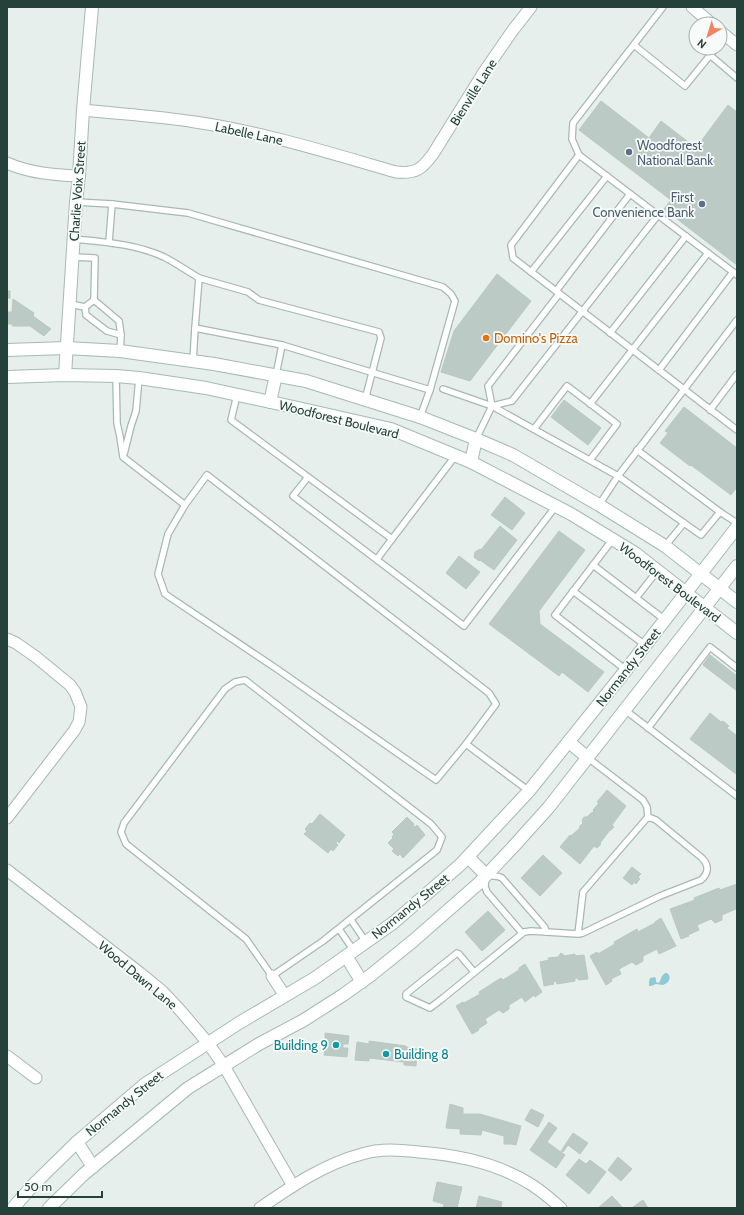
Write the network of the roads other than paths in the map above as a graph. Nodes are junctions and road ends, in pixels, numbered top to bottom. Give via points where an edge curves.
1 (92, 7) edge
2 (530, 7) edge
3 (663, 7) edge
4 (692, 7) edge
5 (703, 16) edge
6 (728, 41) edge
7 (634, 45) junction
8 (737, 46) edge
9 (711, 56) joint
10 (737, 78) edge
11 (82, 110) junction
12 (579, 155) junction
13 (7, 163) edge
14 (412, 172) joint
15 (79, 176) junction
16 (607, 176) junction
17 (630, 194) junction
18 (76, 202) junction
19 (112, 204) junction
20 (658, 215) junction
21 (686, 236) junction
22 (74, 239) junction
23 (109, 242) junction
24 (708, 253) junction
25 (72, 257) junction
26 (531, 272) junction
27 (735, 274) edge
28 (199, 278) junction
29 (558, 292) junction
30 (94, 300) junction
31 (70, 304) junction
32 (85, 307) junction
33 (582, 311) junction
34 (737, 320) edge
35 (195, 328) junction
36 (610, 333) junction
37 (121, 335) junction
38 (282, 345) junction
39 (66, 348) junction
40 (7, 350) edge
41 (633, 350) junction
42 (120, 351) junction
43 (193, 361) junction
44 (659, 370) junction
45 (372, 373) junction
46 (737, 374) edge
47 (65, 375) junction
48 (276, 375) junction
49 (116, 376) junction
50 (7, 377) edge
51 (139, 378) junction
52 (443, 389) dead end
53 (430, 390) junction
54 (684, 390) junction
55 (237, 395) junction
56 (365, 400) junction
57 (270, 402) junction
58 (590, 404) junction
59 (492, 406) junction
60 (710, 410) junction
61 (420, 417) junction
62 (736, 428) edge
63 (534, 429) junction
64 (476, 439) junction
65 (638, 450) junction
66 (456, 455) junction
67 (123, 457) junction
68 (590, 460) junction
69 (471, 462) junction
70 (618, 476) junction
71 (308, 477) junction
72 (184, 505) junction
73 (599, 505) junction
74 (556, 506) junction
75 (720, 512) junction
76 (684, 523) junction
77 (737, 523) edge
78 (737, 528) edge
79 (392, 539) junction
80 (613, 539) junction
81 (665, 546) junction
82 (377, 559) junction
83 (593, 566) junction
84 (737, 566) edge
85 (658, 570) junction
86 (701, 574) junction
87 (720, 588) junction
88 (573, 591) junction
89 (686, 593) junction
90 (636, 598) junction
91 (737, 602) edge
92 (705, 607) junction
93 (665, 620) junction
94 (737, 633) edge
95 (7, 639) edge
96 (646, 645) junction
97 (737, 668) edge
98 (626, 670) junction
99 (625, 710) junction
100 (648, 728) junction
101 (569, 742) junction
102 (466, 744) junction
103 (588, 758) junction
104 (529, 791) junction
105 (737, 796) edge
106 (7, 818) edge
107 (648, 818) junction
108 (468, 857) junction
109 (7, 870) edge
110 (486, 875) junction
111 (351, 920) junction
112 (339, 929) junction
113 (522, 932) junction
114 (546, 932) junction
115 (578, 934) junction
116 (366, 942) junction
117 (350, 954) junction
118 (474, 972) junction
119 (272, 976) junction
120 (362, 982) junction
121 (285, 996) junction
122 (208, 1043) junction
123 (7, 1056) edge
124 (224, 1066) junction
125 (36, 1078) dead end
126 (77, 1142) junction
127 (93, 1167) junction
128 (293, 1186) junction
129 (13, 1208) edge
130 (49, 1208) edge
131 (260, 1208) edge
132 (561, 1208) edge

1 - 11 main road, Charlie Voix Street
2 - 14 street, Bienville Lane via 484,72 434,154
3 - 7 lane
4 - 5 street
6 - 8 street
7 - 9 lane via 685,86
7 - 12 lane via 573,123 572,138
9 - 10 lane
11 - 14 street, Labelle Lane via 195,122 244,131 396,172
11 - 15 main road, Charlie Voix Street
12 - 16 lane
12 - 26 lane via 511,245 513,258
13 - 15 street via 35,172
15 - 18 main road, Charlie Voix Street
16 - 17 lane
16 - 26 lane
17 - 20 lane
17 - 29 lane
18 - 19 lane
18 - 22 main road, Charlie Voix Street
19 - 23 lane
19 - 53 lane via 188,213 444,287 455,301
20 - 21 lane
20 - 33 lane
21 - 24 lane
21 - 36 lane
22 - 23 lane
22 - 25 main road, Charlie Voix Street
23 - 28 lane via 144,249
24 - 27 lane
24 - 41 lane
25 - 30 lane via 95,258
25 - 31 main road, Charlie Voix Street
26 - 29 lane
27 - 44 lane
28 - 35 lane
28 - 45 lane via 248,292 259,300 379,332 381,338
29 - 33 lane
29 - 59 lane via 488,386
30 - 32 lane
30 - 37 lane via 120,321
31 - 32 lane
31 - 39 main road, Charlie Voix Street
32 - 37 lane via 86,315 107,331
33 - 36 lane
33 - 59 lane via 512,401
34 - 54 lane
35 - 38 lane
35 - 43 lane
36 - 41 lane
37 - 42 lane
38 - 45 lane
38 - 48 lane
39 - 40 main road, Woodforest Boulevard
39 - 42 main road, Woodforest Boulevard
39 - 47 main road, Charlie Voix Street
41 - 44 lane
41 - 58 lane
42 - 43 main road, Woodforest Boulevard
43 - 48 main road, Woodforest Boulevard
44 - 54 lane
45 - 53 lane
45 - 56 lane
46 - 60 lane
47 - 49 main road, Woodforest Boulevard
47 - 50 main road, Woodforest Boulevard
48 - 56 main road, Woodforest Boulevard via 306,381
48 - 57 main road
49 - 51 main road, Woodforest Boulevard
49 - 67 lane via 117,422
51 - 55 main road, Woodforest Boulevard
51 - 67 lane via 136,411
52 - 59 lane
53 - 61 lane
54 - 60 lane
54 - 65 lane
55 - 57 main road, Woodforest Boulevard
55 - 71 lane via 231,420
56 - 61 main road, Woodforest Boulevard
57 - 66 main road, Woodforest Boulevard via 391,429
58 - 63 lane via 567,386
58 - 68 lane via 617,424
59 - 63 lane
59 - 64 lane
60 - 62 lane
61 - 64 main road, Woodforest Boulevard
63 - 68 lane
64 - 69 main road
64 - 73 main road, Woodforest Boulevard via 513,455
65 - 70 lane
65 - 75 lane
66 - 69 main road, Woodforest Boulevard
66 - 79 lane
67 - 72 lane
68 - 70 lane
69 - 74 main road, Woodforest Boulevard
70 - 73 lane
70 - 76 lane
71 - 79 lane
71 - 82 lane via 293,496
72 - 102 lane via 207,475 489,693 496,704
72 - 102 lane via 168,534 158,574 165,594 436,780
73 - 81 main road, Woodforest Boulevard
74 - 80 main road, Woodforest Boulevard
74 - 82 lane via 464,626
75 - 76 lane via 701,536
75 - 77 lane
76 - 81 lane
78 - 86 main road, Normandy Street
79 - 82 lane
80 - 83 lane
80 - 85 main road, Woodforest Boulevard
81 - 86 main road, Woodforest Boulevard
83 - 88 lane
83 - 90 lane
84 - 87 main road, Normandy Street
85 - 89 main road, Woodforest Boulevard
85 - 90 lane
86 - 87 main road, Woodforest Boulevard
86 - 89 main road, Normandy Street
87 - 91 main road, Woodforest Boulevard
87 - 92 main road, Normandy Street
88 - 96 lane
88 - 98 lane via 555,615
89 - 92 main road, Woodforest Boulevard
89 - 93 main road, Normandy Street
90 - 93 lane
92 - 94 main road, Woodforest Boulevard
92 - 99 main road, Normandy Street
93 - 96 main road, Normandy Street
95 - 106 street via 36,657 70,685 81,707 79,722 68,740
96 - 98 main road, Normandy Street
97 - 100 lane via 710,647
98 - 101 main road, Normandy Street
99 - 100 lane
99 - 103 main road, Normandy Street
100 - 105 lane
101 - 103 main road
101 - 104 main road, Normandy Street
102 - 104 lane
103 - 107 lane via 643,800
103 - 110 main road, Normandy Street via 549,807
104 - 108 main road, Normandy Street
107 - 115 lane via 583,892
107 - 115 lane via 656,820 702,858 707,866 706,874 699,881
108 - 110 main road
108 - 116 main road, Normandy Street via 393,923
109 - 122 street, Wood Dawn Lane via 162,991
110 - 113 lane via 486,890
110 - 114 lane via 502,878 546,928
110 - 120 main road, Normandy Street via 413,941
111 - 112 lane
111 - 116 lane
111 - 119 lane via 437,850 442,837 431,824 245,680 235,682 225,689 124,823 121,832 126,844 246,939
112 - 117 lane
112 - 119 lane
113 - 114 lane
113 - 118 lane
114 - 115 lane
116 - 117 main road, Normandy Street
117 - 120 main road
117 - 121 main road, Normandy Street
118 - 118 lane via 457,954 406,994 406,997 430,1008
119 - 121 street
120 - 124 main road, Normandy Street via 304,1020
121 - 122 main road, Normandy Street
122 - 124 street, Wood Dawn Lane
122 - 126 main road, Normandy Street via 145,1084
123 - 125 street
124 - 127 main road, Normandy Street via 188,1088
124 - 128 street, Wood Dawn Lane
126 - 127 main road
126 - 129 main road, Normandy Street
127 - 130 main road, Normandy Street
128 - 131 street
128 - 132 street via 329,1166 363,1153 404,1150 461,1157 486,1163 522,1179

